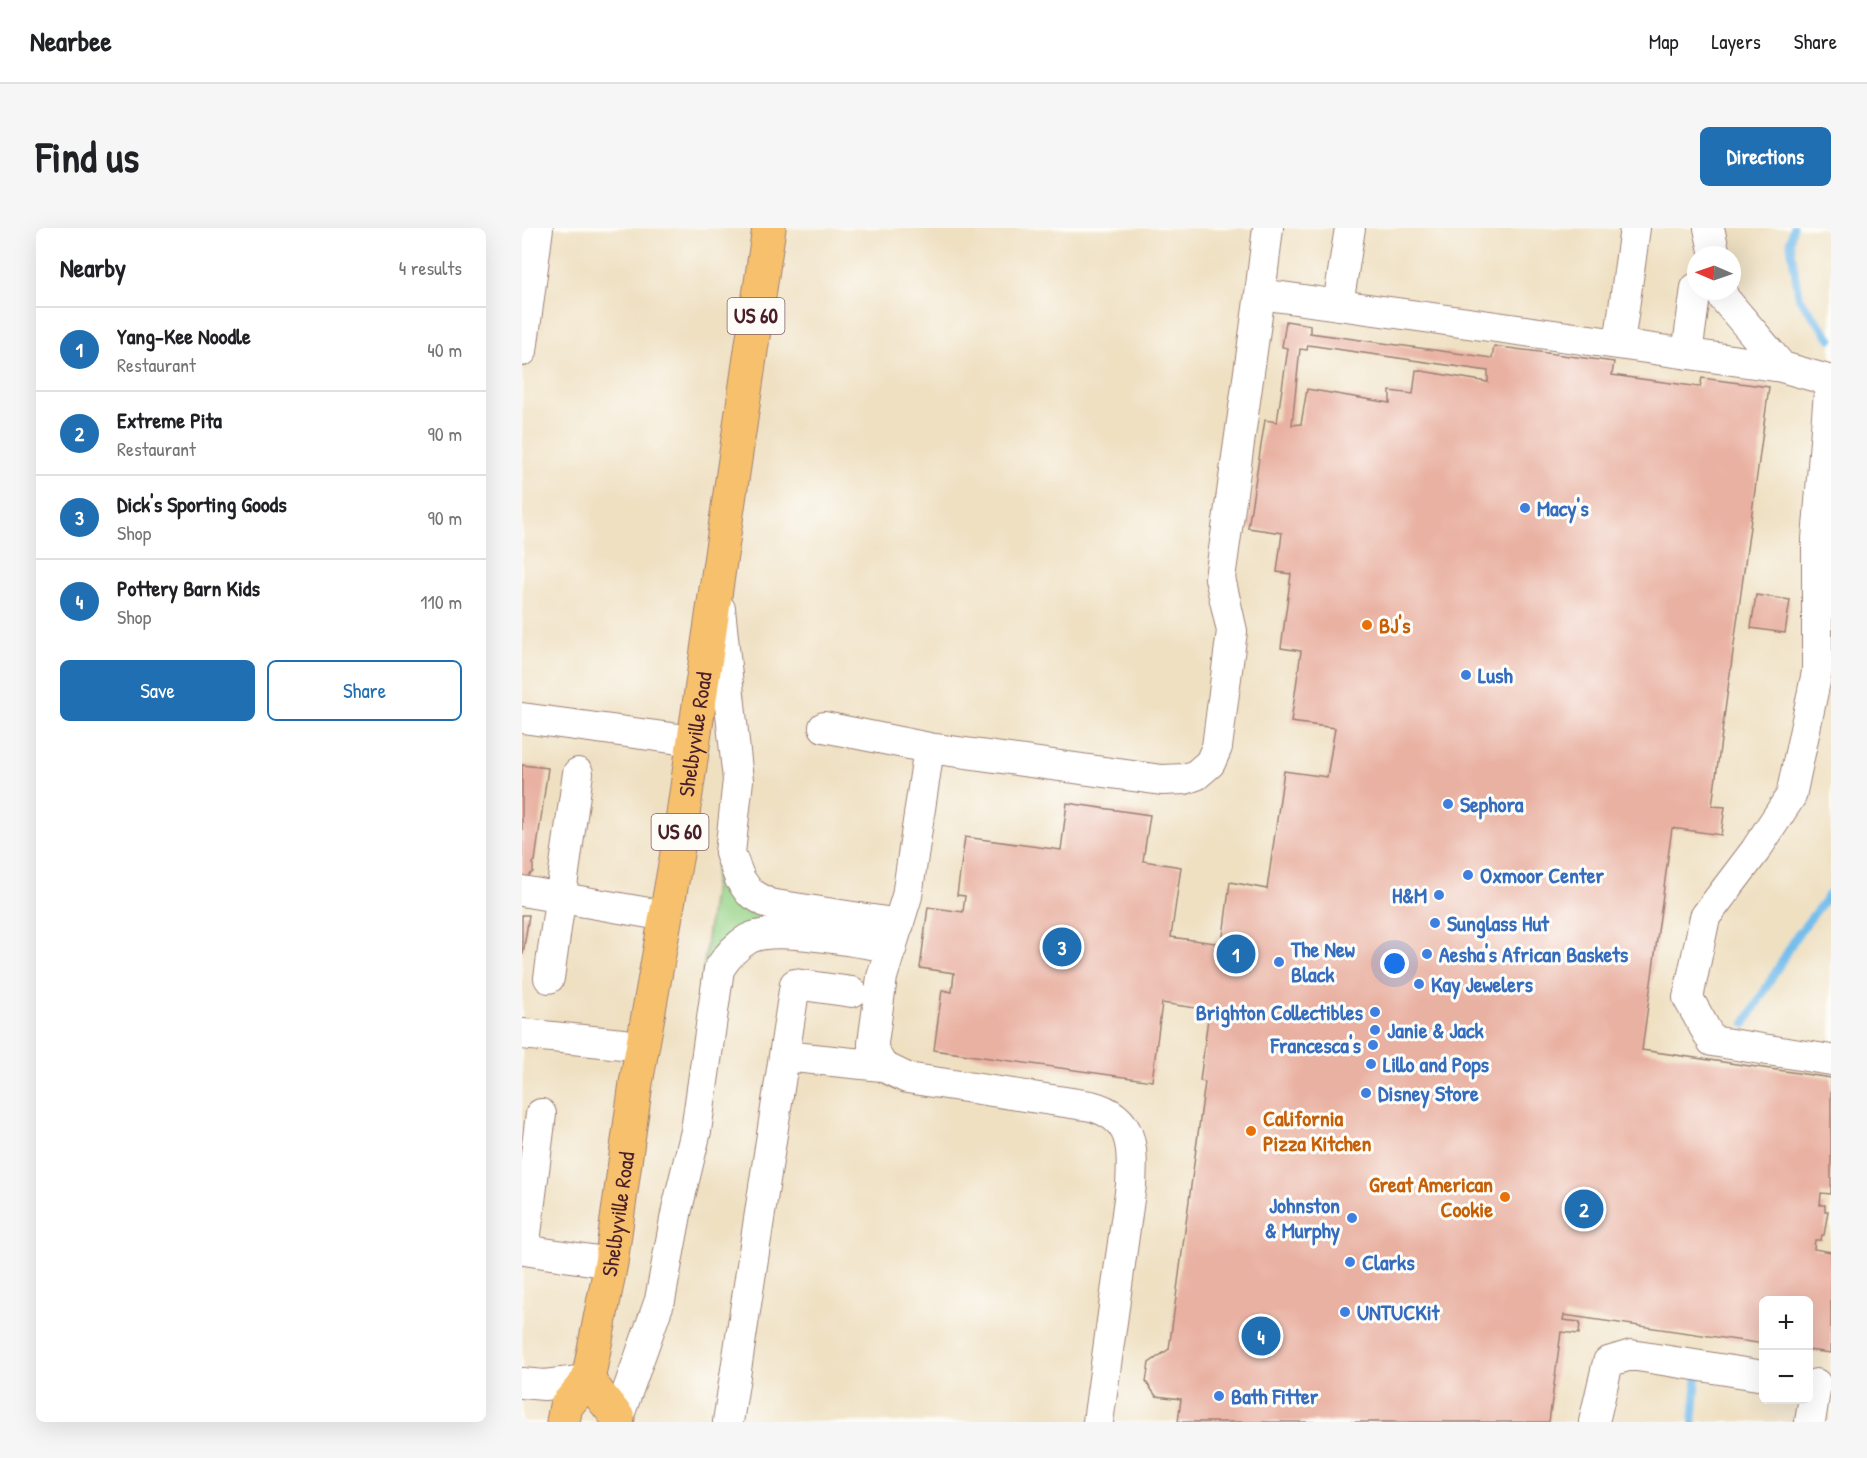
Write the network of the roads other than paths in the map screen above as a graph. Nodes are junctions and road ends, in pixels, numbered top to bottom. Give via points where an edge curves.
1 (538, 228) edge
2 (769, 228) edge
3 (1268, 228) edge
4 (1350, 228) edge
5 (1635, 228) edge
6 (1704, 228) edge
7 (1709, 228) edge
8 (1702, 246) edge
9 (1713, 246) edge
10 (1260, 294) junction
11 (1694, 300) edge
12 (1725, 300) edge
13 (1338, 305) junction
14 (1619, 344) junction
15 (522, 351) edge
16 (1687, 354) junction
17 (1782, 367) junction
18 (1830, 381) edge
19 (717, 580) junction
20 (522, 718) edge
21 (824, 727) dead end
22 (694, 741) junction
23 (929, 748) junction
24 (578, 773) dead end
25 (522, 891) edge
26 (560, 898) junction
27 (666, 916) junction
28 (895, 935) junction
29 (549, 978) dead end
30 (852, 992) dead end
31 (522, 1034) edge
32 (643, 1046) junction
33 (784, 1056) junction
34 (1831, 1060) edge
35 (882, 1066) junction
36 (541, 1114) dead end
37 (523, 1258) edge
38 (611, 1263) junction
39 (1759, 1375) edge
40 (588, 1380) junction
41 (522, 1383) edge
42 (1818, 1386) edge
43 (617, 1420) edge
44 (563, 1422) edge
45 (728, 1422) edge
46 (1098, 1422) edge
47 (1594, 1422) edge
48 (1810, 1422) edge

1 - 15 street
2 - 19 main road, Shelbyville Road / US 60
3 - 10 street
4 - 13 street
5 - 14 street
6 - 8 street
7 - 9 street
10 - 13 street
10 - 23 street via 1220,578 1232,641 1217,747 1210,764 1185,779 1162,780
11 - 16 street
12 - 17 street
13 - 14 street
14 - 16 street
16 - 17 street
17 - 18 street
18 - 34 street via 1817,539 1817,672 1791,796 1706,917 1688,998 1712,1041
19 - 22 main road, Shelbyville Road / US 60
19 - 28 street via 738,780 730,853 740,879 749,891 769,904
20 - 22 street
21 - 23 street
22 - 27 main road, Shelbyville Road / US 60
23 - 28 street via 907,896
24 - 26 street
25 - 26 street
26 - 27 street
26 - 29 street
27 - 32 main road, Shelbyville Road / US 60
28 - 35 street via 882,977 873,1043
28 - 43 street via 764,934 740,945 719,969 696,1131 660,1300
30 - 33 street via 795,984
31 - 32 street
32 - 38 main road, Shelbyville Road / US 60
33 - 35 street
33 - 45 street
35 - 46 street via 913,1079 1091,1106 1109,1112 1124,1126 1132,1148 1131,1185
36 - 37 street
37 - 38 street
38 - 40 main road, Shelbyville Road / US 60
39 - 47 street via 1631,1355 1608,1362
40 - 41 street
40 - 43 main road
40 - 44 main road, Shelbyville Road / US 60 via 566,1406
42 - 48 street

